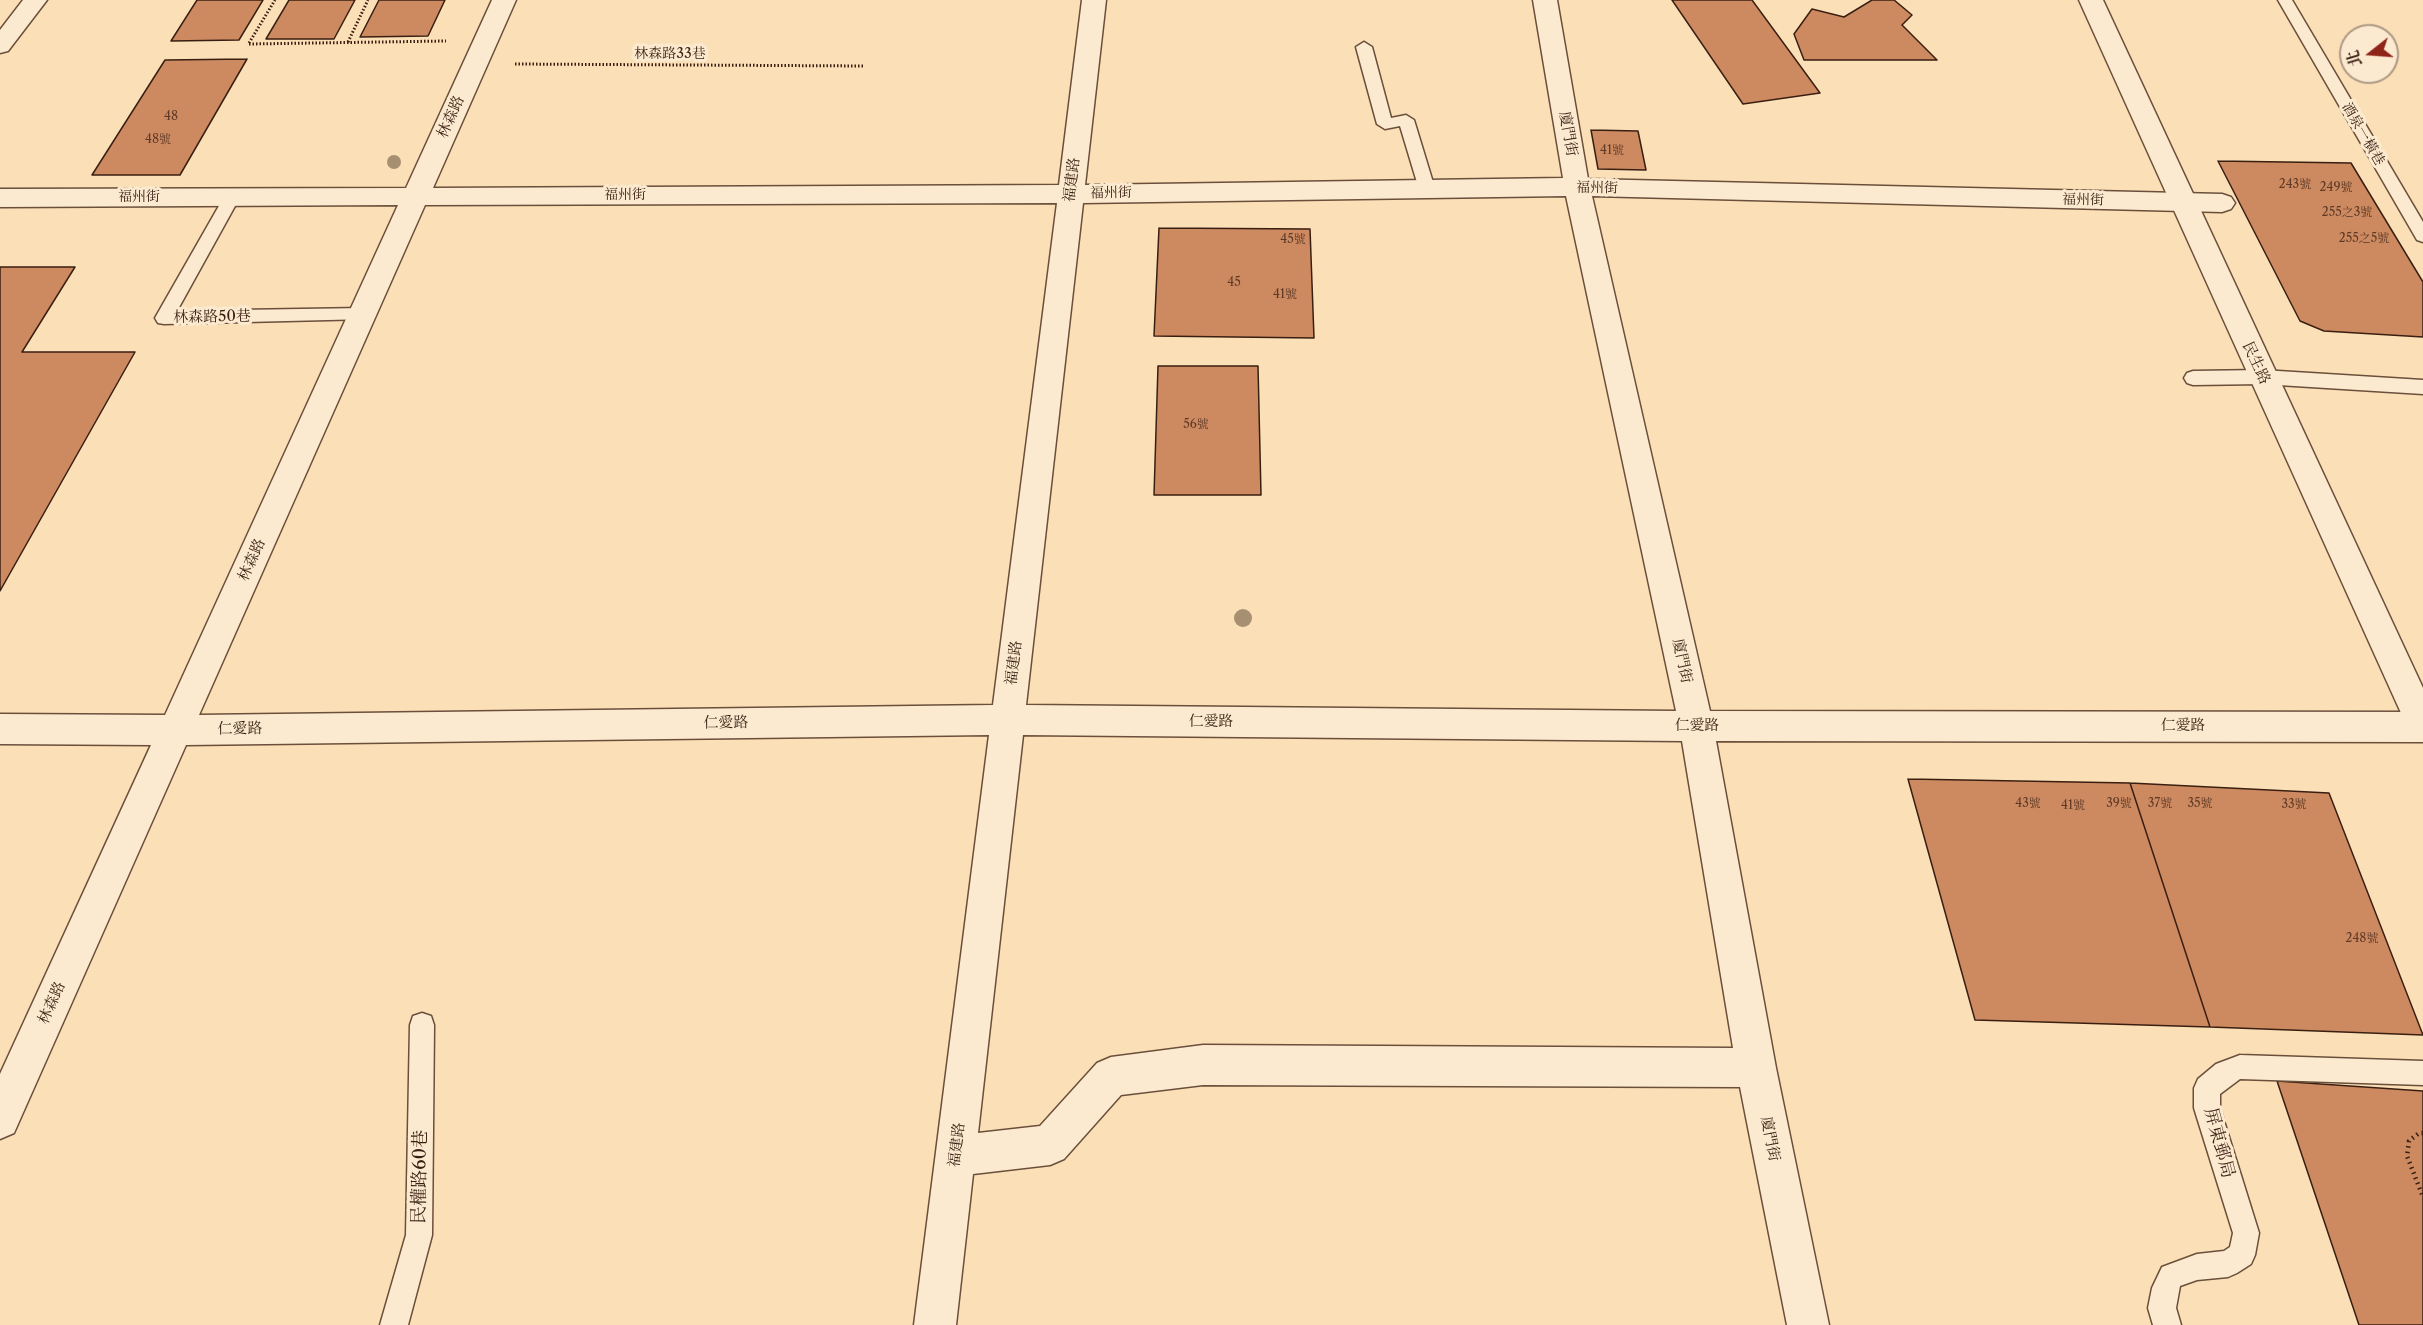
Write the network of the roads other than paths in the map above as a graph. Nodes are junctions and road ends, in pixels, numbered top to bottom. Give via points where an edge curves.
1 (35, 0) edge
2 (504, 0) edge
3 (1094, 0) edge
4 (1545, 0) edge
5 (2091, 0) edge
6 (2285, 0) edge
7 (0, 46) edge
8 (1364, 47) dead end
9 (1577, 187) junction
10 (1427, 189) junction
11 (1071, 194) junction
12 (416, 195) junction
13 (232, 197) junction
14 (0, 198) edge
15 (2182, 202) junction
16 (2222, 203) dead end
17 (2423, 236) edge
18 (363, 314) junction
19 (2262, 377) junction
20 (2193, 378) dead end
21 (2423, 387) edge
22 (1008, 720) junction
23 (1696, 726) junction
24 (2423, 726) edge
25 (0, 729) edge
26 (176, 730) junction
27 (422, 1025) dead end
28 (1756, 1068) junction
29 (2423, 1073) edge
30 (0, 1119) edge
31 (955, 1156) junction
32 (394, 1325) edge
33 (935, 1325) edge
34 (1808, 1325) edge
35 (2167, 1325) edge

1 - 7 street
2 - 12 street, 林森路
3 - 11 street, 福建路
4 - 9 street, 廈門街
5 - 15 street, 民生路
6 - 17 lane, 酒泉一橫巷
8 - 10 lane via 1385,123 1406,120
9 - 10 street, 福州街
9 - 15 street, 福州街
9 - 23 street, 廈門街
10 - 11 street, 福州街
11 - 12 street, 福州街
11 - 22 street, 福建路
12 - 13 street, 福州街
12 - 18 street, 林森路
13 - 14 street, 福州街
13 - 18 lane, 林森路50巷 via 164,318
15 - 16 street, 福州街
15 - 19 street, 民生路
18 - 26 street, 林森路
19 - 20 lane
19 - 21 lane
19 - 24 street, 民生路
22 - 23 street, 仁愛路
22 - 26 street, 仁愛路
22 - 31 street, 福建路
23 - 24 street, 仁愛路
23 - 28 street, 廈門街
25 - 26 street, 仁愛路
26 - 30 street, 林森路
27 - 32 lane, 民權路60巷 via 420,1235
28 - 31 street via 1203,1065 1111,1077 1050,1144
28 - 34 street, 廈門街
29 - 35 lane, 屏東郵局 via 2240,1066 2207,1088 2208,1108 2246,1233 2242,1256 2228,1264 2197,1267 2171,1276 2162,1308
31 - 33 street, 福建路

